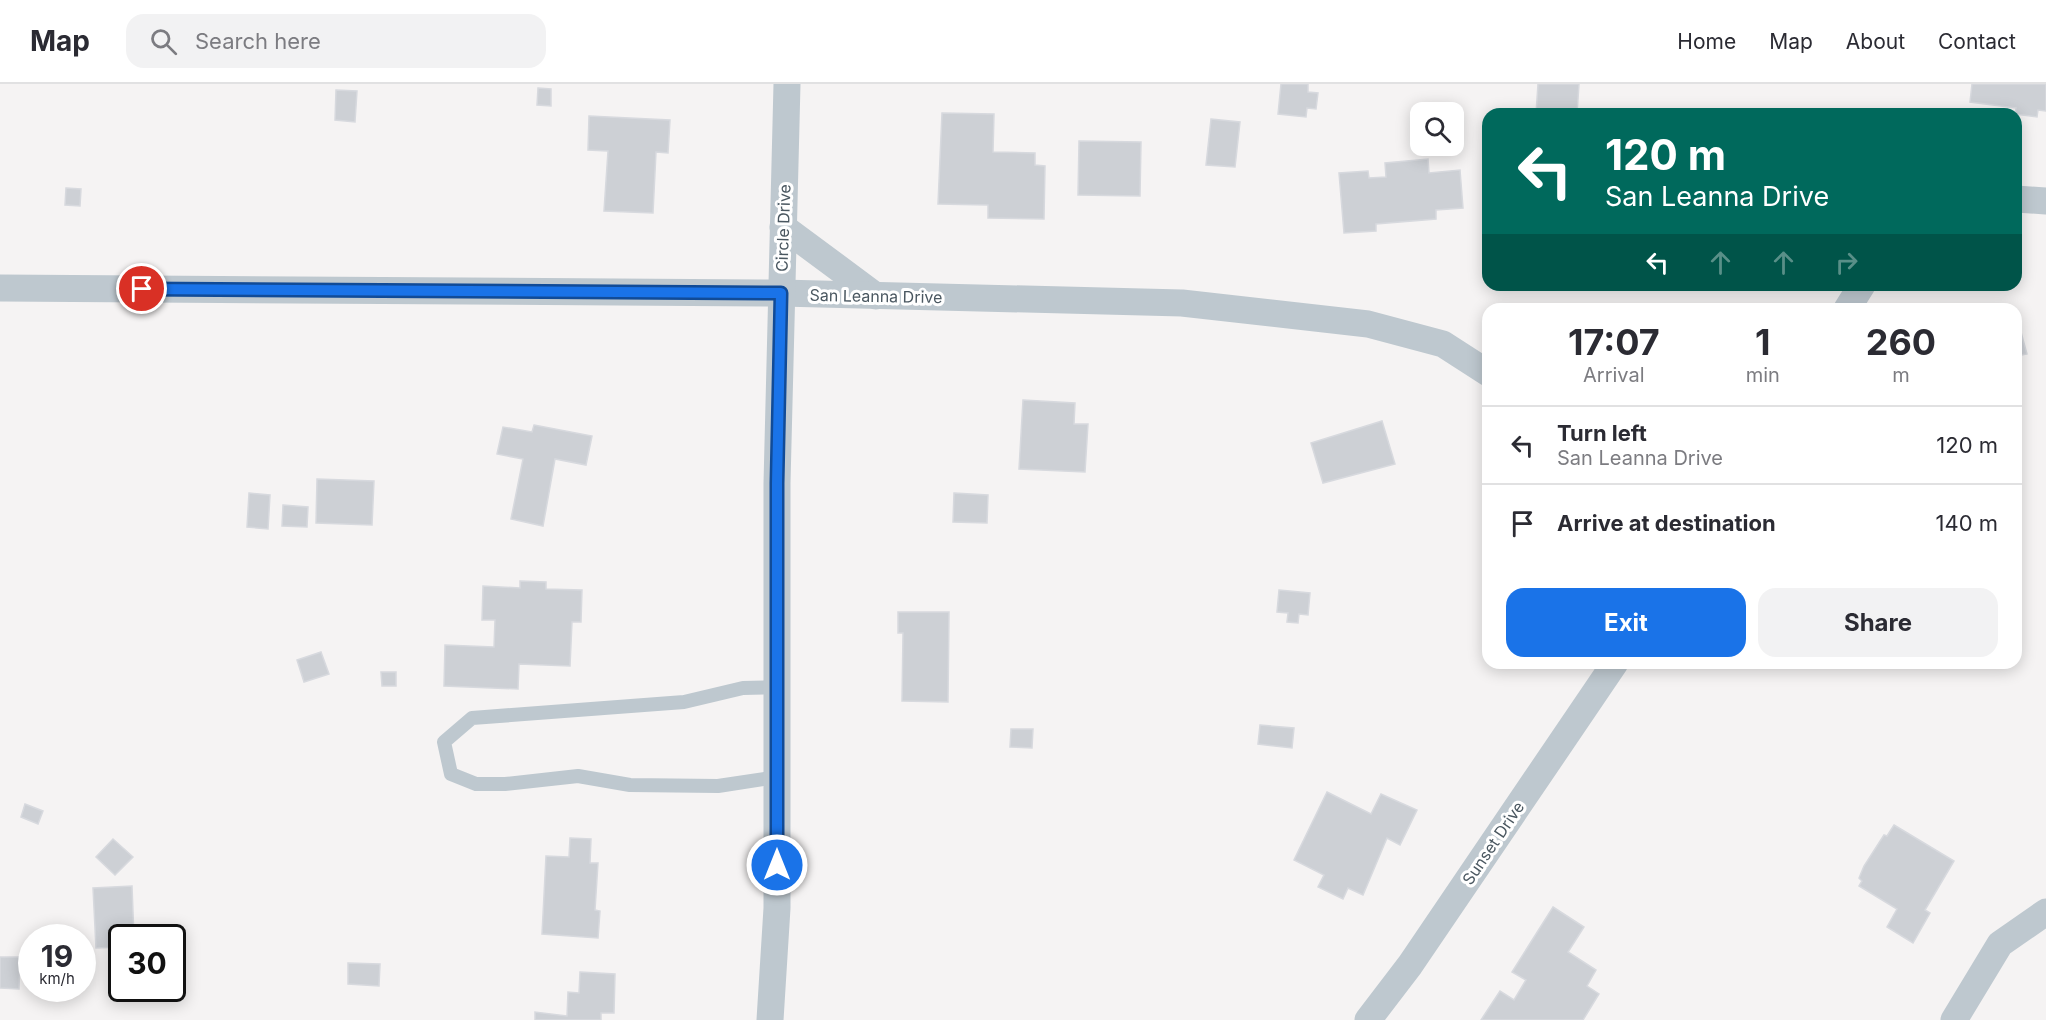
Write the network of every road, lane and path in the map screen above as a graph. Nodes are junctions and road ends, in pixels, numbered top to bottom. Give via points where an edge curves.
1 (787, 84) edge
2 (2022, 199) edge
3 (2046, 201) edge
4 (783, 227) junction
5 (0, 288) edge
6 (781, 293) junction
7 (876, 296) junction
8 (1482, 369) edge
9 (1611, 669) edge
10 (777, 687) junction
11 (777, 777) junction
12 (2046, 912) edge
13 (770, 1020) edge
14 (1368, 1020) edge
15 (1954, 1020) edge

1 - 4 street, Circle Drive
2 - 3 street
4 - 6 street, Circle Drive
4 - 7 street
5 - 6 street, San Leanna Drive
6 - 7 street, San Leanna Drive
6 - 10 street, Circle Drive
7 - 8 street, San Leanna Drive via 1182,303 1368,324 1443,344
9 - 14 street, Sunset Drive via 1410,965
10 - 11 street, Circle Drive
10 - 11 lane via 743,688 684,702 472,717 444,742 451,774 476,784 578,776 630,785 718,786
11 - 13 street, Circle Drive via 777,908
12 - 15 street via 2000,944

